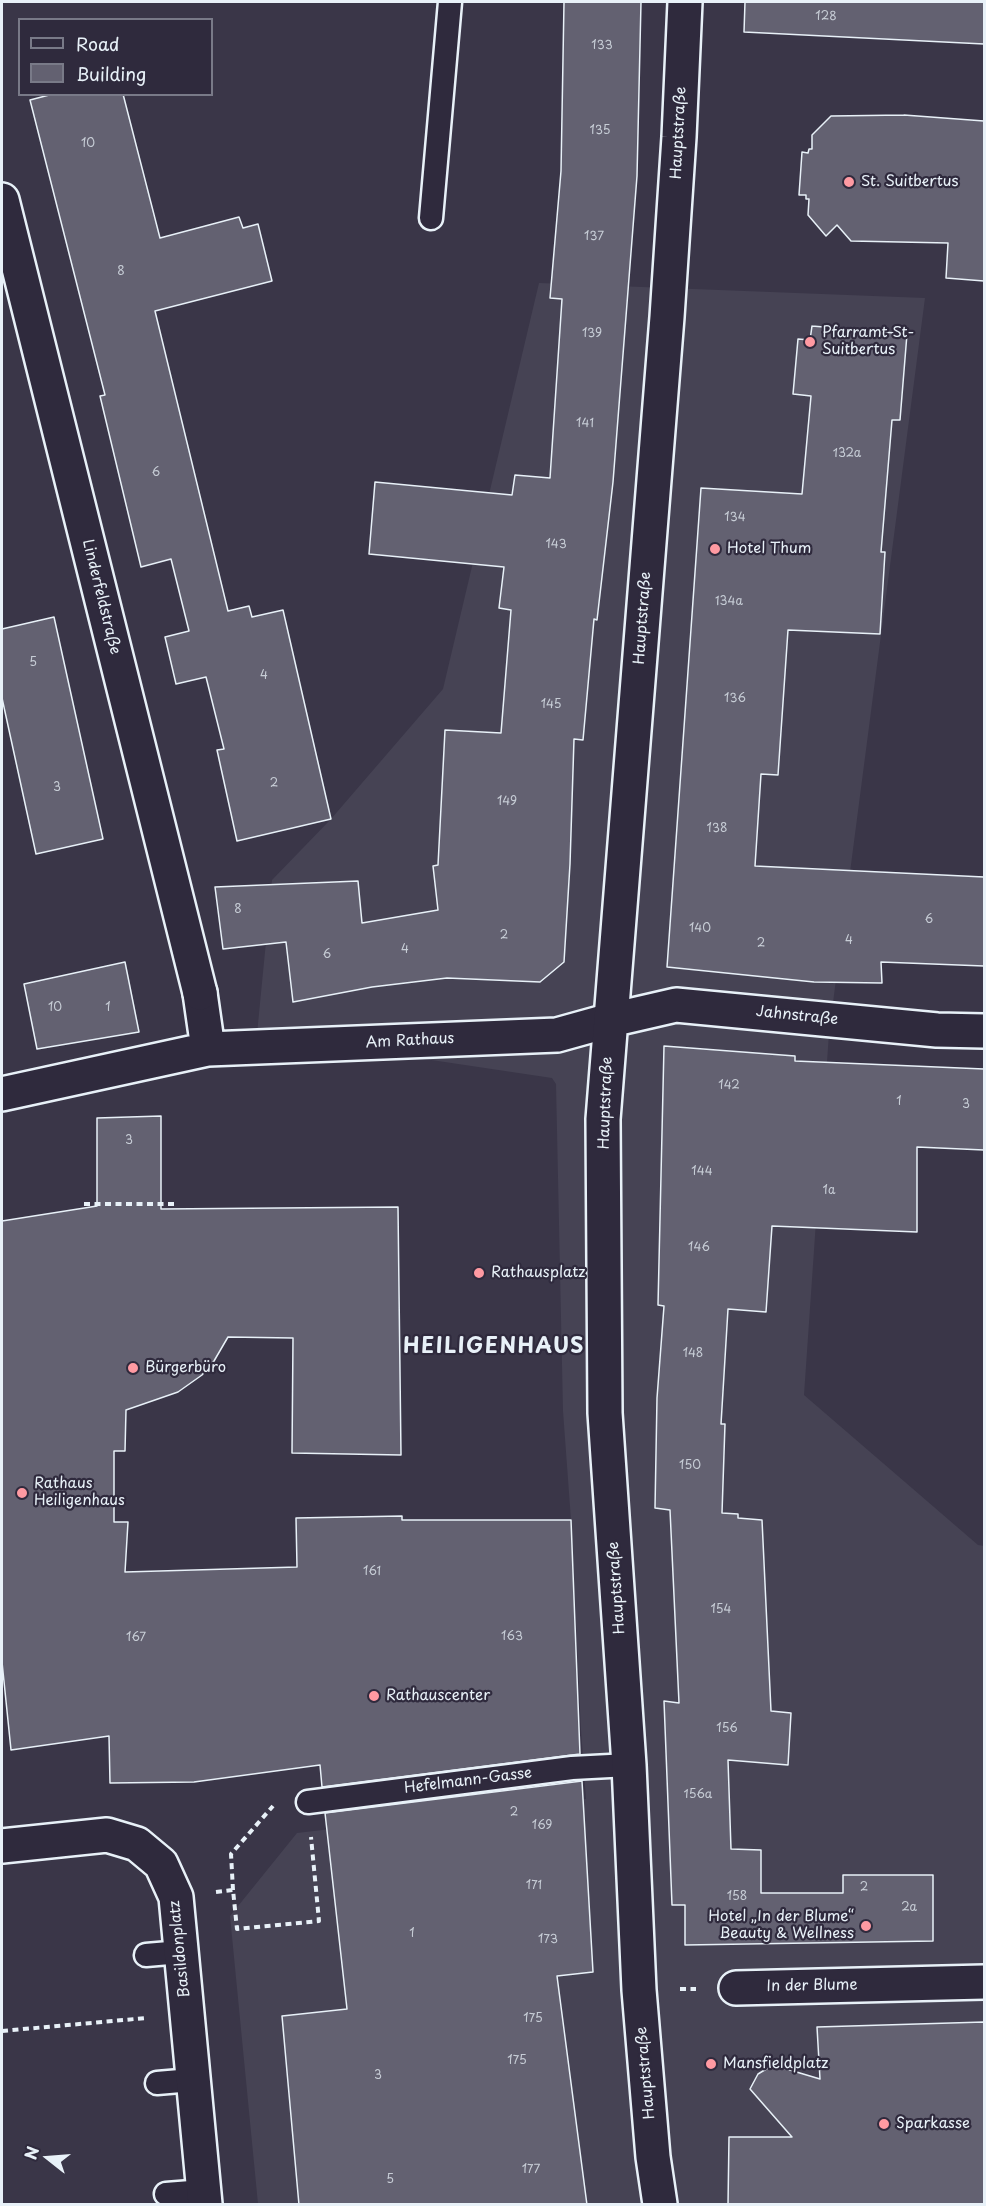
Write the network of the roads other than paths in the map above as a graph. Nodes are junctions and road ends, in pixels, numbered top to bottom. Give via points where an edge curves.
1 (450, 2) edge
2 (685, 2) edge
3 (2, 200) edge
4 (431, 218) dead end
5 (611, 1020) junction
6 (984, 1031) edge
7 (208, 1049) junction
8 (2, 1094) edge
9 (628, 1765) junction
10 (308, 1802) road end
11 (2, 1846) edge
12 (181, 1952) junction
13 (146, 1955) dead end
14 (984, 1982) edge
15 (736, 1988) road end
16 (192, 2080) junction
17 (157, 2083) dead end
18 (166, 2193) dead end
19 (205, 2198) edge
20 (660, 2205) edge

1 - 4 lane
2 - 5 street, Hauptstraße via 667,306
3 - 7 street, Linderfeldstraße via 200,993
5 - 6 street, Jahnstraße via 676,1005 936,1030
5 - 7 street, Am Rathaus via 556,1035
5 - 9 street, Hauptstraße via 603,1119 605,1413
7 - 8 street, Am Rathaus
9 - 10 lane, Hefelmann-Gasse via 572,1768
9 - 20 street, Hauptstraße via 639,1990
11 - 12 street, Basildonplatz via 107,1835 137,1844 161,1864 176,1897
12 - 13 lane
12 - 16 street, Basildonplatz
14 - 15 street, In der Blume
16 - 17 lane
16 - 19 street, Basildonplatz
18 - 19 lane

